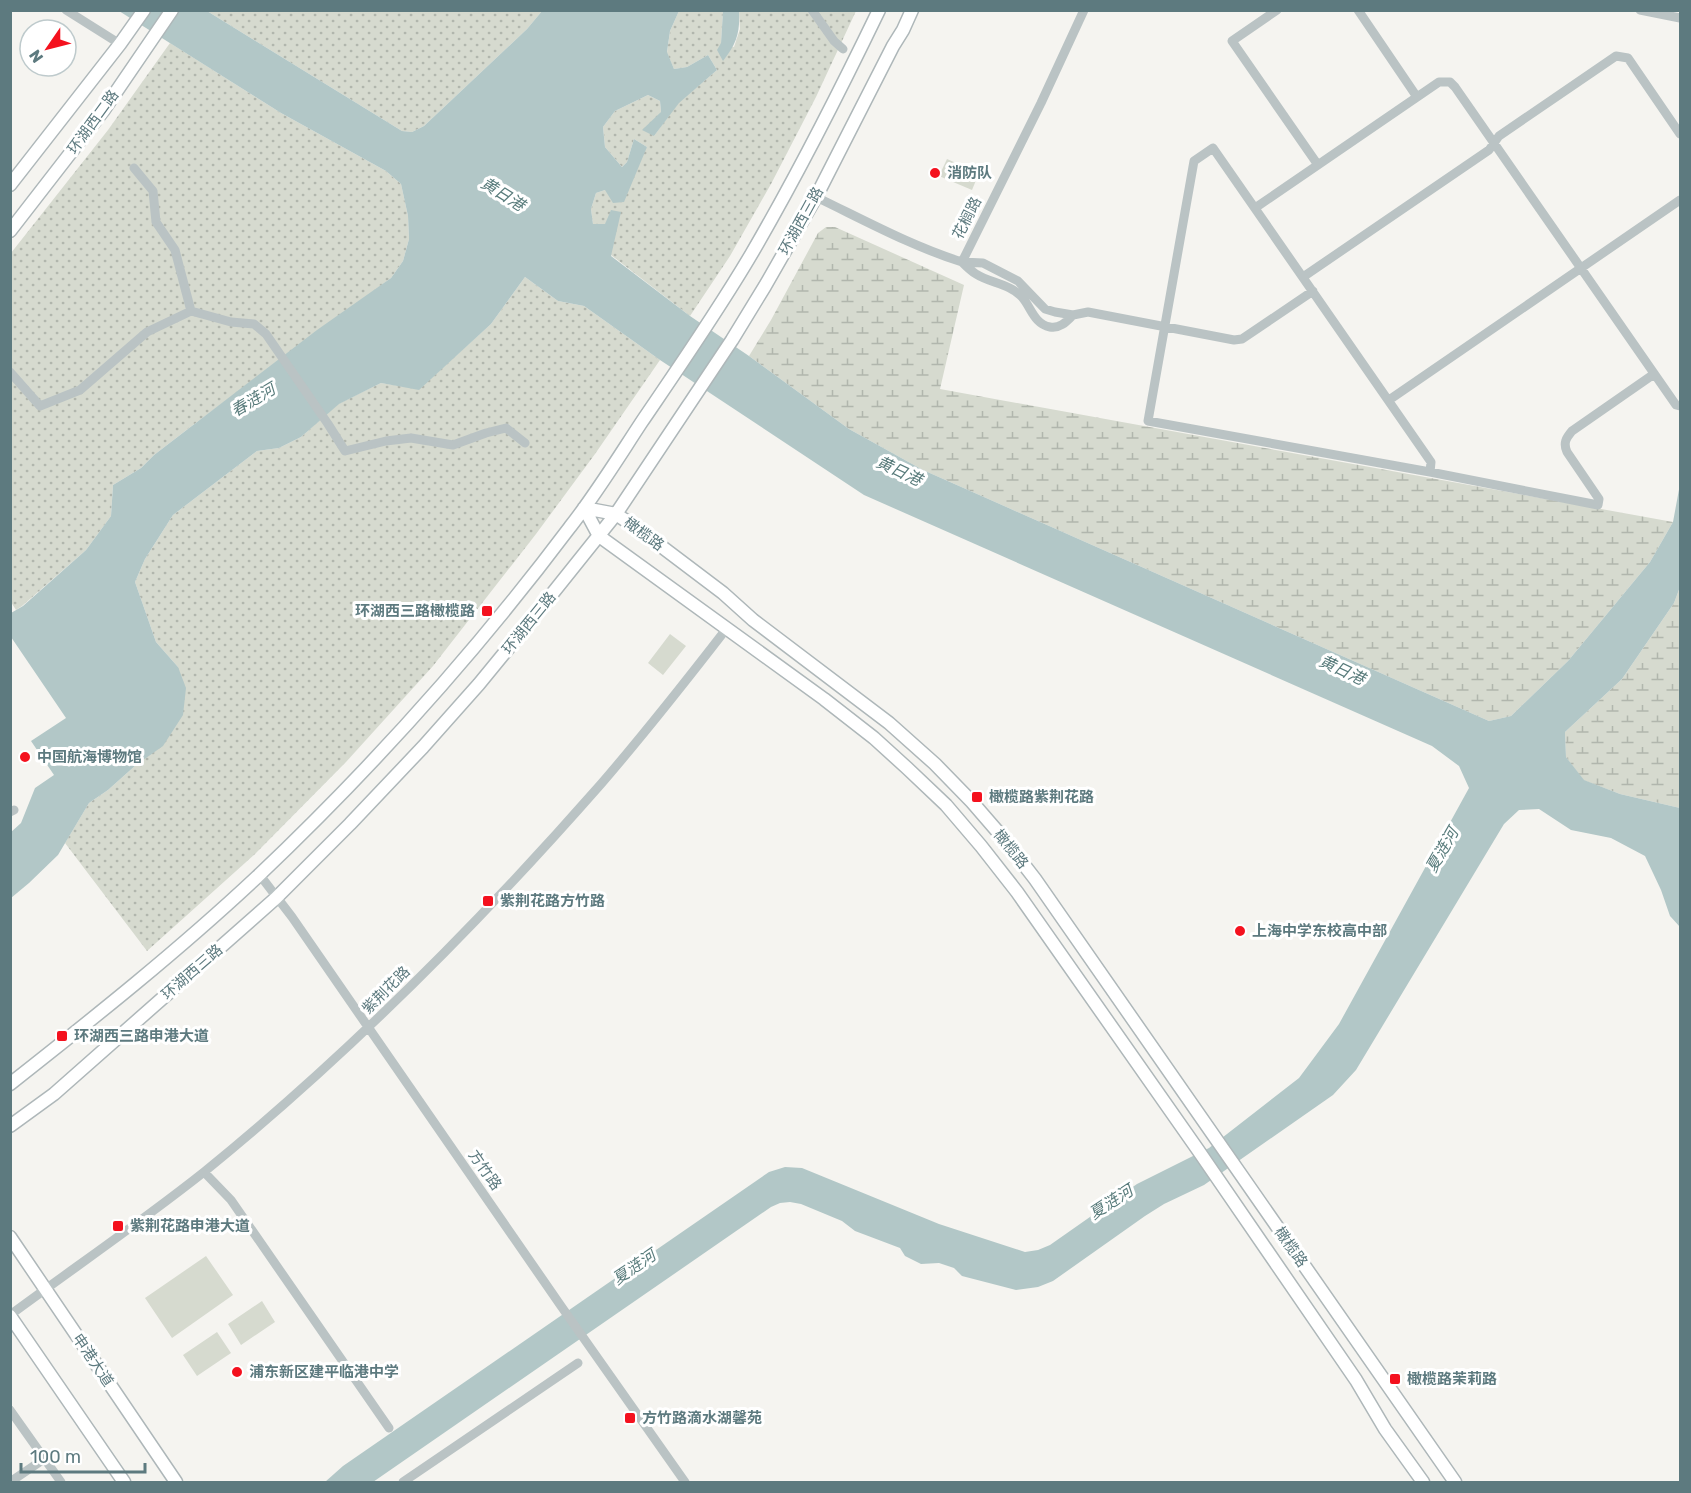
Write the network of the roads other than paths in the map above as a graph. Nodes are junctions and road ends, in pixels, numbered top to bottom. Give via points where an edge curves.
1 (66, 10) edge
2 (144, 10) edge
3 (171, 10) edge
4 (812, 10) edge
5 (879, 10) edge
6 (912, 10) edge
7 (1084, 10) edge
8 (1277, 10) edge
9 (1358, 10) edge
10 (1640, 10) edge
11 (1680, 18) edge
12 (120, 44) junction
13 (843, 50) dead end
14 (1417, 97) junction
15 (1680, 134) edge
16 (1494, 143) junction
17 (1318, 165) junction
18 (134, 168) dead end
19 (10, 185) edge
20 (816, 197) junction
21 (1680, 200) edge
22 (1255, 208) junction
23 (10, 231) edge
24 (962, 262) junction
25 (1581, 268) junction
26 (1303, 277) junction
27 (1313, 291) junction
28 (192, 311) junction
29 (1073, 315) junction
30 (1164, 328) junction
31 (10, 372) edge
32 (1654, 375) junction
33 (1389, 400) junction
34 (1680, 406) edge
35 (525, 443) dead end
36 (1430, 472) junction
37 (584, 508) junction
38 (616, 514) junction
39 (599, 536) junction
40 (727, 628) junction
41 (260, 874) junction
42 (276, 898) junction
43 (368, 1028) junction
44 (10, 1084) edge
45 (10, 1126) edge
46 (204, 1172) junction
47 (10, 1237) edge
48 (45, 1290) junction
49 (10, 1316) edge
50 (578, 1363) dead end
51 (10, 1410) edge
52 (389, 1428) dead end
53 (44, 1459) junction
54 (10, 1482) edge
55 (61, 1482) edge
56 (124, 1482) edge
57 (176, 1482) edge
58 (403, 1482) edge
59 (685, 1482) edge
60 (1423, 1482) edge
61 (1455, 1482) edge

1 - 12 street
2 - 12 main road, 环湖西二路
3 - 23 main road, 环湖西二路 via 97,119
4 - 13 street
5 - 37 main road, 环湖西三路 via 751,255
6 - 20 main road, 环湖西三路
7 - 24 street, 花榈路
8 - 17 street via 1232,41
9 - 14 street
10 - 11 street
12 - 19 main road, 环湖西二路
14 - 16 street via 1439,82 1450,82
14 - 17 street
15 - 16 street via 1628,58 1616,56
16 - 25 street
16 - 26 street
17 - 22 street
18 - 28 street via 153,191 156,222 176,249
20 - 24 street, 花榈路 via 895,236
20 - 38 main road, 环湖西三路 via 732,340
21 - 25 street
22 - 26 street
22 - 30 street via 1213,148 1194,161
24 - 29 street via 983,263 1018,281 1045,309
24 - 29 street via 976,274 1016,292 1041,323 1059,326
25 - 32 street
25 - 33 street
26 - 27 street
27 - 30 street via 1242,339
27 - 33 street
28 - 31 street via 147,332 80,390 40,406
28 - 35 street via 254,324 266,334 345,451 411,438 453,445 506,428
29 - 30 street via 1088,312
30 - 36 street via 1148,421
32 - 34 street
32 - 36 street via 1572,431 1565,441 1567,452 1599,499 1598,505
33 - 36 street via 1431,462
37 - 38 main road, 橄榄路
37 - 39 main road, 橄榄路
37 - 41 main road, 环湖西三路 via 482,638 388,744
38 - 39 main road, 环湖西三路
38 - 61 main road, 橄榄路 via 889,723 935,764 1004,838
39 - 40 main road, 橄榄路
39 - 42 main road, 环湖西三路 via 479,684
40 - 43 street, 紫荆花路 via 602,782 534,858 472,926
40 - 60 main road, 橄榄路 via 874,738 945,805 981,846 1198,1150
41 - 42 street, 方竹路
41 - 44 main road, 环湖西三路 via 129,990
42 - 43 street, 方竹路
42 - 45 main road, 环湖西三路 via 54,1094
43 - 46 street, 紫荆花路
43 - 59 street, 方竹路
46 - 48 street, 紫荆花路
46 - 52 street via 231,1200
47 - 48 main road, 申港大道
48 - 49 street, 紫荆花路
48 - 57 main road, 申港大道
49 - 56 main road
50 - 58 street
51 - 53 street
53 - 54 street
53 - 55 street

